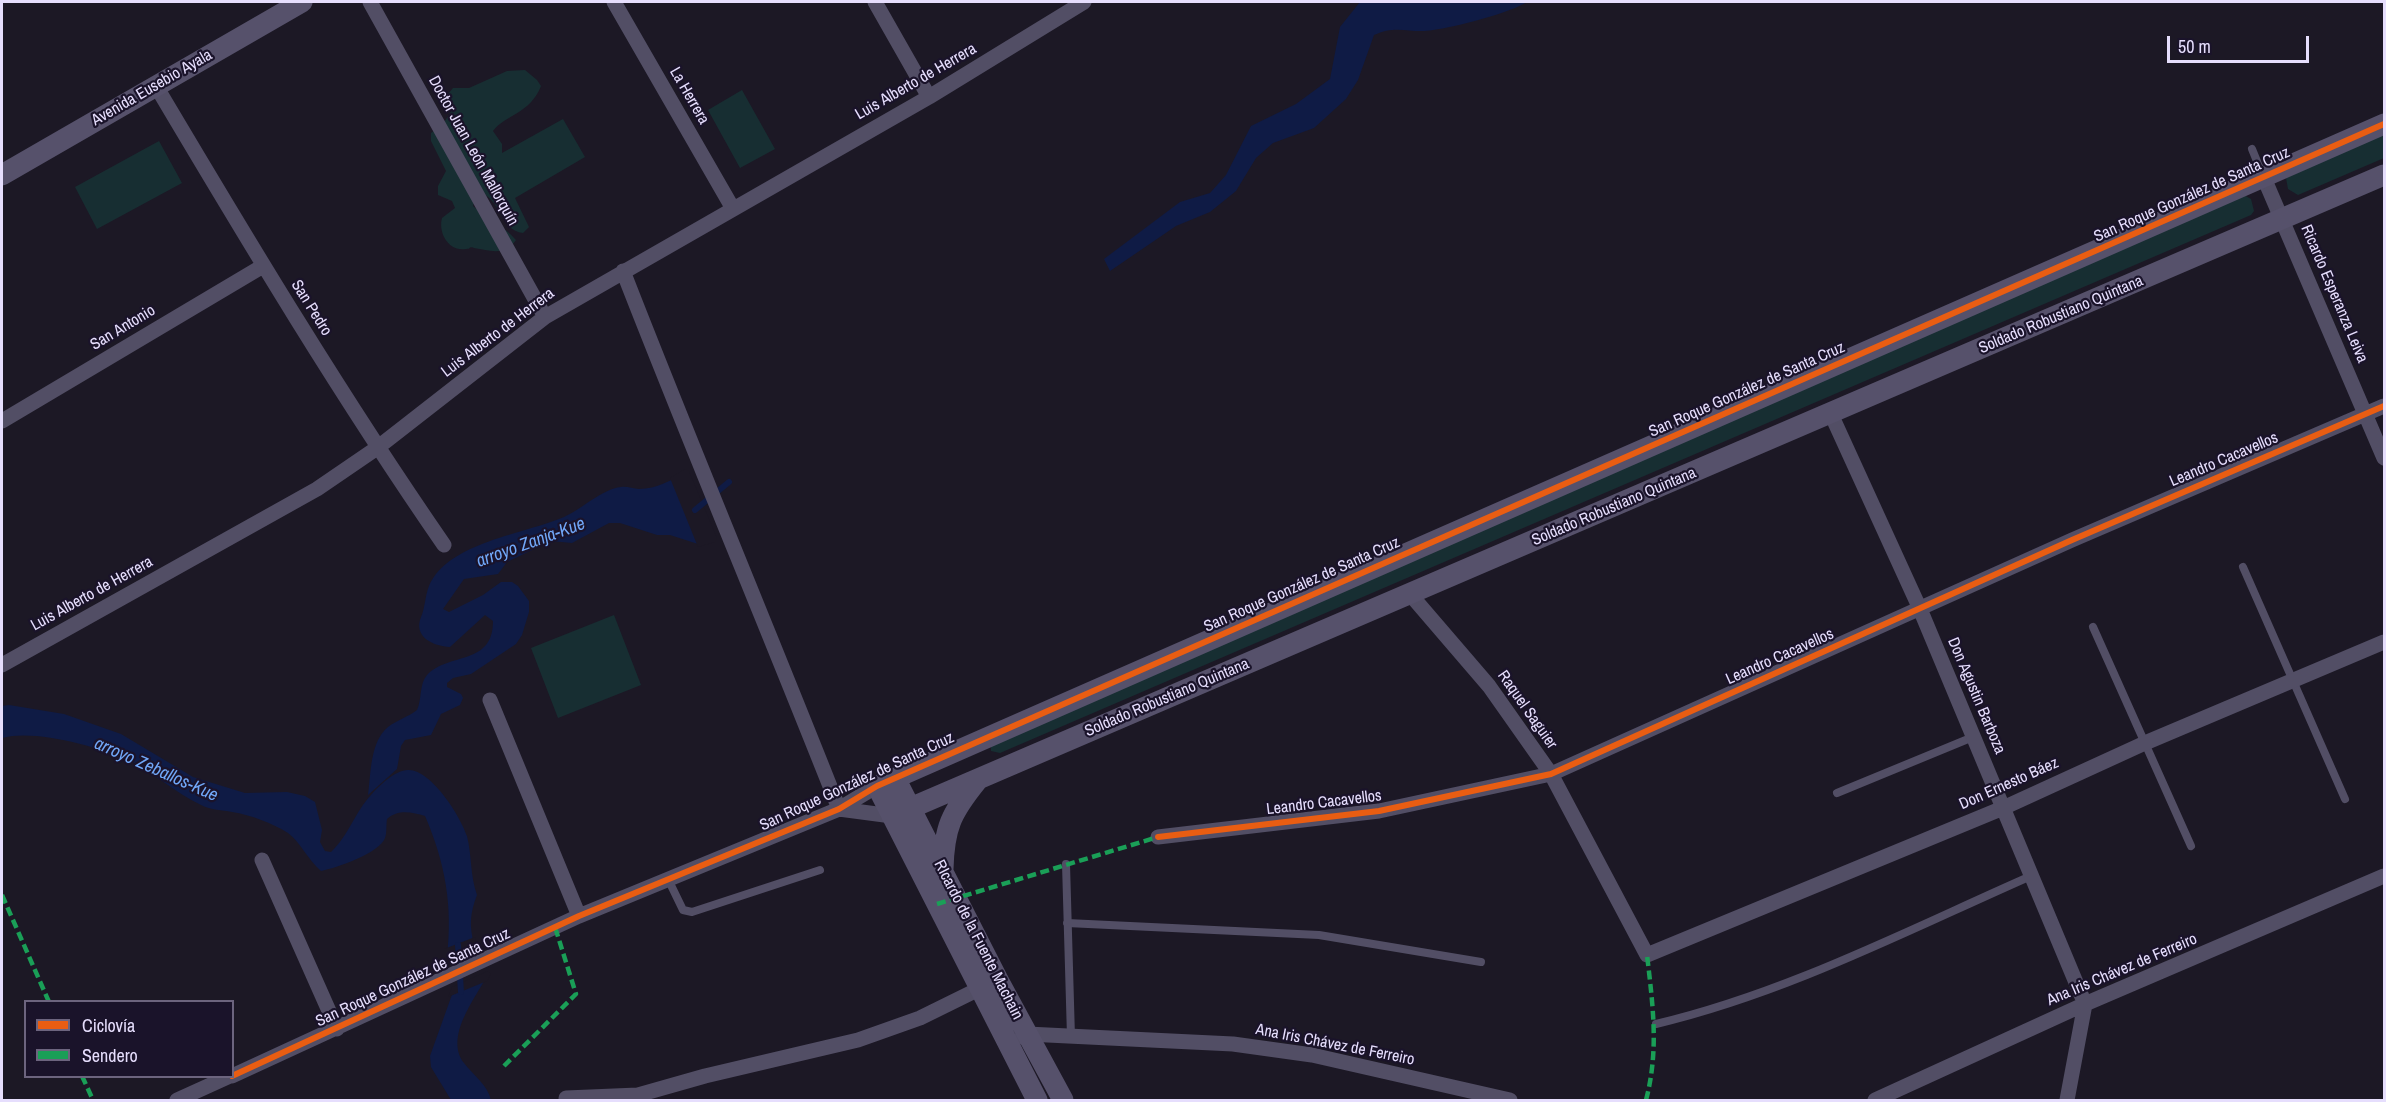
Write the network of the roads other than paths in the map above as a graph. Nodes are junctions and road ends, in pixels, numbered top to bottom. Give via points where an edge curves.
1 (302, 2) edge
2 (370, 2) edge
3 (614, 2) edge
4 (875, 2) edge
5 (1084, 2) edge
6 (156, 86) junction
7 (929, 97) junction
8 (2385, 124) edge
9 (2252, 149) dead end
10 (2, 175) edge
11 (2385, 175) edge
12 (2264, 178) junction
13 (732, 207) junction
14 (2282, 221) junction
15 (263, 266) junction
16 (623, 272) junction
17 (545, 317) junction
18 (2385, 406) edge
19 (1831, 414) junction
20 (2366, 414) junction
21 (2, 421) edge
22 (377, 448) junction
23 (2385, 458) edge
24 (444, 545) dead end
25 (2243, 567) dead end
26 (1410, 594) junction
27 (1920, 609) junction
28 (2093, 627) dead end
29 (2385, 642) edge
30 (2, 665) edge
31 (2293, 681) junction
32 (490, 700) dead end
33 (1973, 737) junction
34 (2145, 743) junction
35 (1551, 774) junction
36 (980, 778) junction
37 (886, 782) junction
38 (1838, 793) dead end
39 (2345, 799) dead end
40 (2003, 808) junction
41 (839, 809) junction
42 (901, 812) junction
43 (1158, 837) dead end
44 (2191, 846) dead end
45 (262, 860) dead end
46 (1066, 864) dead end
47 (820, 870) dead end
48 (943, 870) junction
49 (2031, 876) junction
50 (2385, 876) edge
51 (668, 879) junction
52 (579, 915) junction
53 (1067, 923) junction
54 (1647, 955) joint
55 (1481, 963) dead end
56 (989, 984) junction
57 (2085, 1004) junction
58 (1656, 1024) dead end
59 (337, 1029) junction
60 (1071, 1037) junction
61 (1017, 1039) junction
62 (234, 1075) edge
63 (227, 1078) edge
64 (566, 1098) dead end
65 (177, 1101) edge
66 (1037, 1101) edge
67 (1063, 1101) edge
68 (1510, 1101) edge
69 (1875, 1101) edge
70 (2067, 1101) edge

1 - 6 street, Avenida Eusebio Ayala
2 - 17 street, Doctor Juan León Mallorquín
3 - 13 street, La Herrera
4 - 7 street
5 - 7 street, Luis Alberto de Herrera
6 - 10 street, Avenida Eusebio Ayala
6 - 15 street, San Pedro
7 - 13 street, Luis Alberto de Herrera
8 - 12 street, San Roque González de Santa Cruz
9 - 12 lane
11 - 14 street, Soldado Robustiano Quintana
12 - 14 street, Ricardo Esperanza Leiva
12 - 37 street, San Roque González de Santa Cruz
13 - 16 street, Luis Alberto de Herrera
14 - 19 street, Soldado Robustiano Quintana
14 - 20 street, Ricardo Esperanza Leiva
15 - 21 street, San Antonio
15 - 22 street, San Pedro
16 - 17 street, Luis Alberto de Herrera
16 - 41 street
17 - 22 street, Luis Alberto de Herrera
18 - 20 street, Leandro Cacavellos
19 - 26 street, Soldado Robustiano Quintana
19 - 27 street, Don Agustin Barboza
20 - 23 street, Ricardo Esperanza Leiva
20 - 27 street, Leandro Cacavellos
22 - 24 street, San Pedro
22 - 30 street, Luis Alberto de Herrera via 317,489
25 - 31 lane
26 - 35 street, Raquel Saguier via 1489,686
26 - 36 street, Soldado Robustiano Quintana
27 - 33 street, Don Agustin Barboza
27 - 35 street, Leandro Cacavellos
28 - 34 lane
29 - 31 street, Don Ernesto Báez
31 - 34 street, Don Ernesto Báez
31 - 39 lane
32 - 52 street
33 - 38 lane
33 - 40 street, Don Agustin Barboza
34 - 40 street, Don Ernesto Báez
34 - 44 lane
35 - 43 street, Leandro Cacavellos via 1379,811
35 - 54 street, Raquel Saguier
36 - 42 street, Soldado Robustiano Quintana
36 - 48 street via 949,822
37 - 41 street, San Roque González de Santa Cruz
37 - 42 street, RIcardo de la Fuente Machain
40 - 49 street, Don Agustin Barboza
40 - 54 street, Don Ernesto Báez
41 - 42 street
41 - 51 street, San Roque González de Santa Cruz
42 - 48 street, RIcardo de la Fuente Machain
42 - 56 street, RIcardo de la Fuente Machain
45 - 59 street
46 - 53 lane
47 - 51 lane via 692,912 683,910
48 - 56 street, RIcardo de la Fuente Machain
49 - 57 street, Don Agustin Barboza
49 - 58 lane via 1776,989
50 - 57 street, Ana Iris Chávez de Ferreiro
51 - 52 street, San Roque González de Santa Cruz
52 - 59 street, San Roque González de Santa Cruz
53 - 55 lane via 1319,935
53 - 60 lane
56 - 61 street, RIcardo de la Fuente Machain
56 - 64 street via 920,1018 858,1040 638,1095
57 - 69 street, Ana Iris Chávez de Ferreiro
57 - 70 street
59 - 62 street, San Roque González de Santa Cruz
60 - 61 street, Ana Iris Chávez de Ferreiro
60 - 68 street, Ana Iris Chávez de Ferreiro via 1233,1044 1312,1055
61 - 66 street, RIcardo de la Fuente Machain
61 - 67 street, RIcardo de la Fuente Machain
63 - 65 street, San Roque González de Santa Cruz

